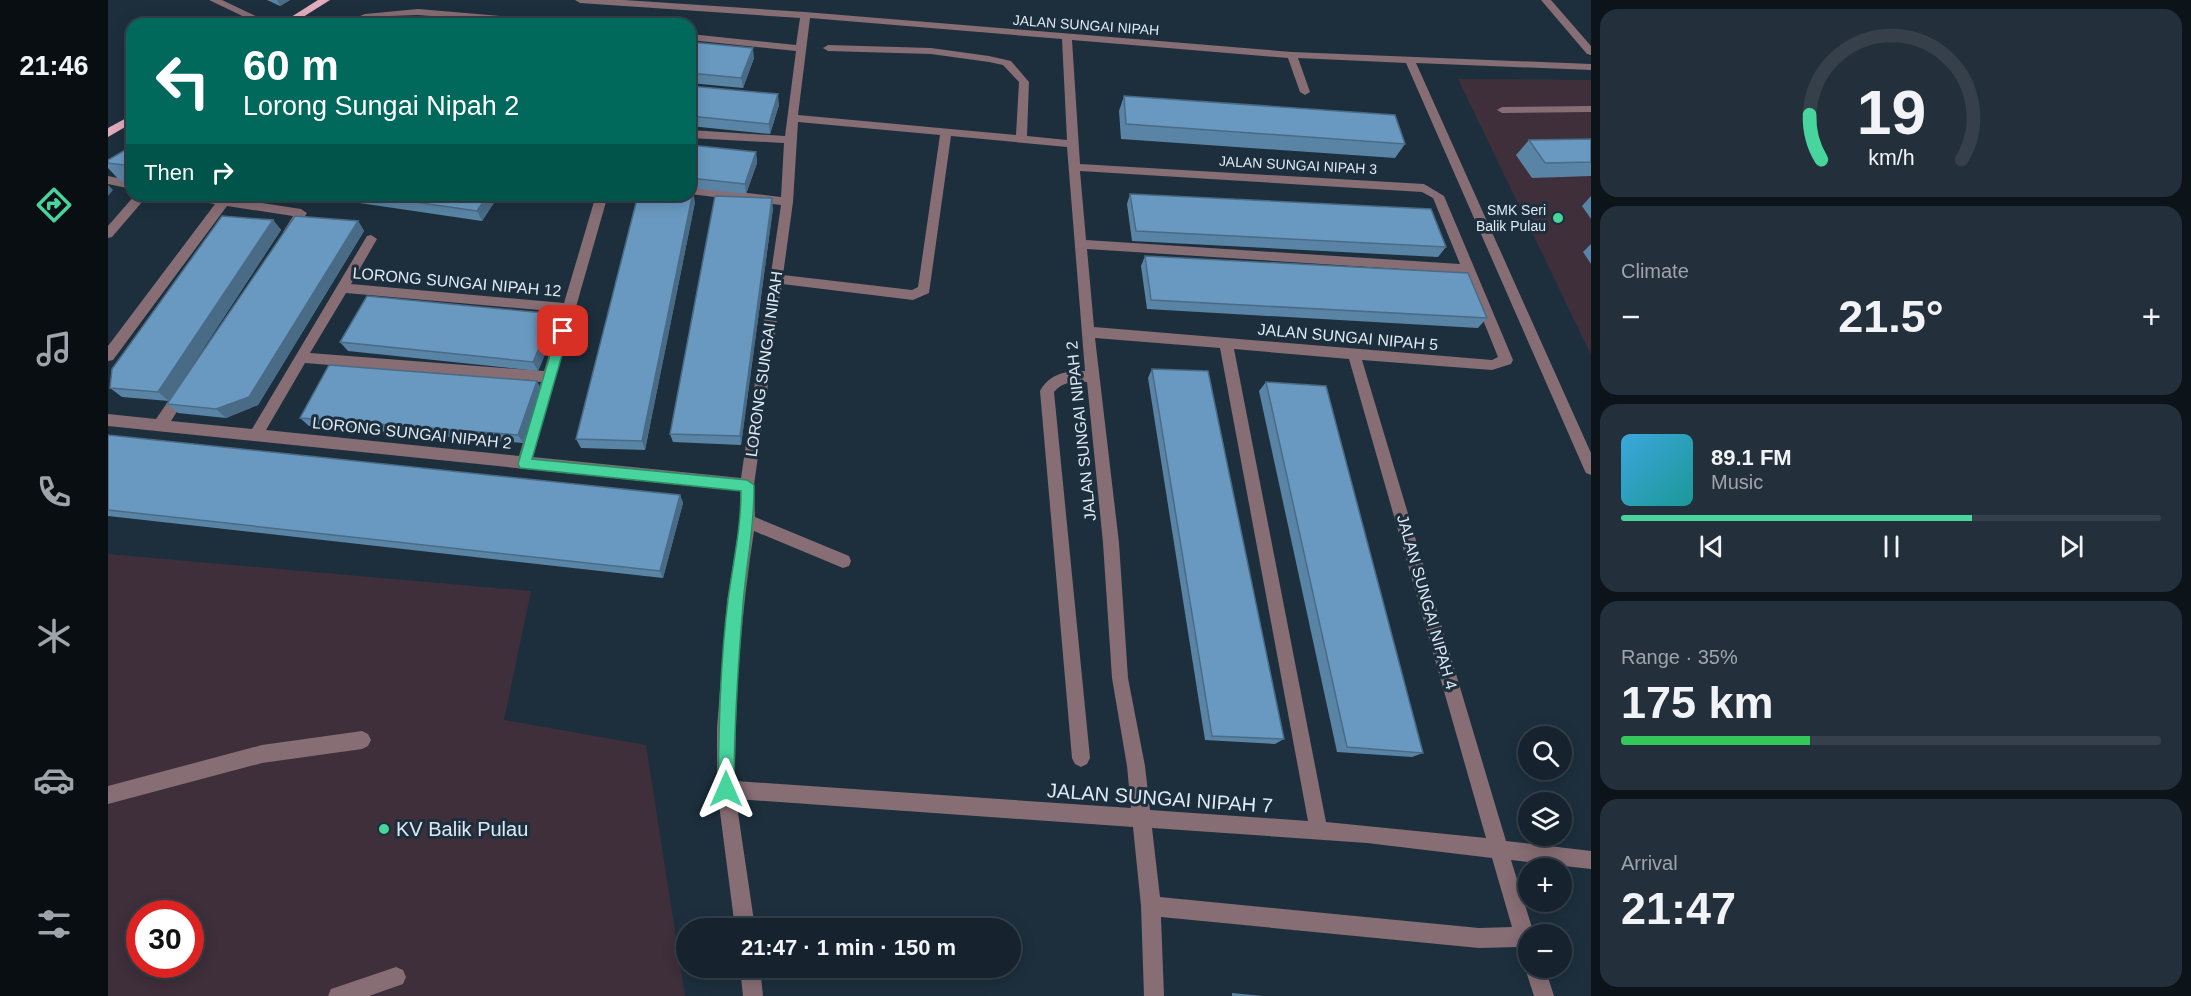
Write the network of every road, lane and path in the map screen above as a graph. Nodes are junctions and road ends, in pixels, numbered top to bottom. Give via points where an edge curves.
1 (214, 0) edge
2 (324, 0) edge
3 (580, 0) edge
4 (1546, 0) edge
5 (805, 15) junction
6 (254, 18) edge
7 (295, 18) edge
8 (365, 18) edge
9 (490, 18) edge
10 (1067, 36) junction
11 (696, 38) edge
12 (933, 39) junction
13 (828, 48) dead end
14 (802, 50) junction
15 (1591, 52) edge
16 (1292, 55) junction
17 (1410, 61) junction
18 (1591, 67) edge
19 (1305, 92) dead end
20 (1591, 109) edge
21 (1502, 110) dead end
22 (794, 118) junction
23 (126, 122) edge
24 (946, 132) junction
25 (108, 133) edge
26 (696, 134) edge
27 (1021, 139) junction
28 (790, 140) junction
29 (1073, 144) junction
30 (1074, 167) junction
31 (108, 180) edge
32 (126, 184) edge
33 (696, 191) edge
34 (137, 201) edge
35 (217, 201) edge
36 (265, 201) edge
37 (600, 201) edge
38 (223, 202) junction
39 (787, 202) junction
40 (260, 207) junction
41 (108, 234) edge
42 (371, 239) dead end
43 (282, 242) edge
44 (1080, 244) junction
45 (1469, 269) junction
46 (776, 279) junction
47 (342, 288) junction
48 (569, 308) junction
49 (1088, 332) junction
50 (1226, 343) junction
51 (1354, 354) junction
52 (108, 356) edge
53 (302, 358) junction
54 (192, 377) edge
55 (550, 377) junction
56 (1093, 377) junction
57 (108, 420) edge
58 (160, 425) junction
59 (256, 434) junction
60 (524, 464) junction
61 (1591, 469) edge
62 (747, 485) junction
63 (748, 521) junction
64 (843, 561) dead end
65 (362, 740) dead end
66 (1081, 758) dead end
67 (726, 789) junction
68 (108, 795) edge
69 (1142, 820) junction
70 (1319, 832) junction
71 (1499, 851) junction
72 (1591, 860) edge
73 (1151, 906) junction
74 (744, 918) edge
75 (1521, 924) edge
76 (1518, 942) edge
77 (396, 976) dead end
78 (751, 978) edge
79 (1538, 978) edge
80 (338, 996) edge
81 (753, 996) edge
82 (1154, 996) edge
83 (1544, 996) edge

1 - 6 street
2 - 7 main road
3 - 5 street, JALAN SUNGAI NIPAH
4 - 15 street
5 - 12 street, JALAN SUNGAI NIPAH
5 - 14 street, LORONG SUNGAI NIPAH
8 - 9 street via 422,12
10 - 12 street, JALAN SUNGAI NIPAH
10 - 16 street, JALAN SUNGAI NIPAH
10 - 29 street, JALAN SUNGAI NIPAH 2
11 - 14 street
12 - 13 street
12 - 27 street via 1015,69 1024,82
14 - 22 street, LORONG SUNGAI NIPAH
16 - 17 street, JALAN SUNGAI NIPAH
16 - 19 street
17 - 18 street, JALAN SUNGAI NIPAH
17 - 61 street
20 - 21 street
22 - 24 street
22 - 28 street, LORONG SUNGAI NIPAH
23 - 25 main road
24 - 27 street
24 - 46 street via 924,290 913,295
26 - 28 street
27 - 29 street
28 - 39 street, LORONG SUNGAI NIPAH
29 - 30 street, JALAN SUNGAI NIPAH 2
30 - 44 street, JALAN SUNGAI NIPAH 2
30 - 45 street, JALAN SUNGAI NIPAH 3 via 1424,188 1438,196
31 - 32 street
33 - 39 street
34 - 41 street
35 - 38 street
36 - 40 street
37 - 48 street
38 - 40 street
38 - 52 street
39 - 46 street, LORONG SUNGAI NIPAH
40 - 43 street via 301,213
42 - 47 street
44 - 45 street
44 - 49 street, JALAN SUNGAI NIPAH 2
45 - 51 street, JALAN SUNGAI NIPAH 5 via 1506,360 1502,363
46 - 62 street, LORONG SUNGAI NIPAH
47 - 48 street, LORONG SUNGAI NIPAH 12
47 - 53 street
48 - 55 street
49 - 50 street, JALAN SUNGAI NIPAH 5
49 - 56 street, JALAN SUNGAI NIPAH 2
50 - 51 street, JALAN SUNGAI NIPAH 5
50 - 70 street
51 - 71 street, JALAN SUNGAI NIPAH 4
53 - 55 street
53 - 59 street
54 - 58 street
55 - 60 street
56 - 66 street via 1062,378 1050,384 1047,391
56 - 69 street, JALAN SUNGAI NIPAH 2 via 1111,543 1120,678
57 - 58 street, LORONG SUNGAI NIPAH 2
58 - 59 street, LORONG SUNGAI NIPAH 2
59 - 60 street, LORONG SUNGAI NIPAH 2
60 - 62 street, LORONG SUNGAI NIPAH 2
62 - 63 street, LORONG SUNGAI NIPAH
63 - 64 street
63 - 67 street, LORONG SUNGAI NIPAH via 735,602
65 - 68 street via 262,754
67 - 69 street, JALAN SUNGAI NIPAH 7
67 - 74 street, LORONG SUNGAI NIPAH
69 - 70 street, JALAN SUNGAI NIPAH 7
69 - 73 street, JALAN SUNGAI NIPAH 2
70 - 71 street, JALAN SUNGAI NIPAH 7 via 1367,834
71 - 72 street, JALAN SUNGAI NIPAH 7
71 - 75 street, JALAN SUNGAI NIPAH 4
73 - 76 street
73 - 82 street, JALAN SUNGAI NIPAH 2
77 - 80 street
78 - 81 street
79 - 83 street

